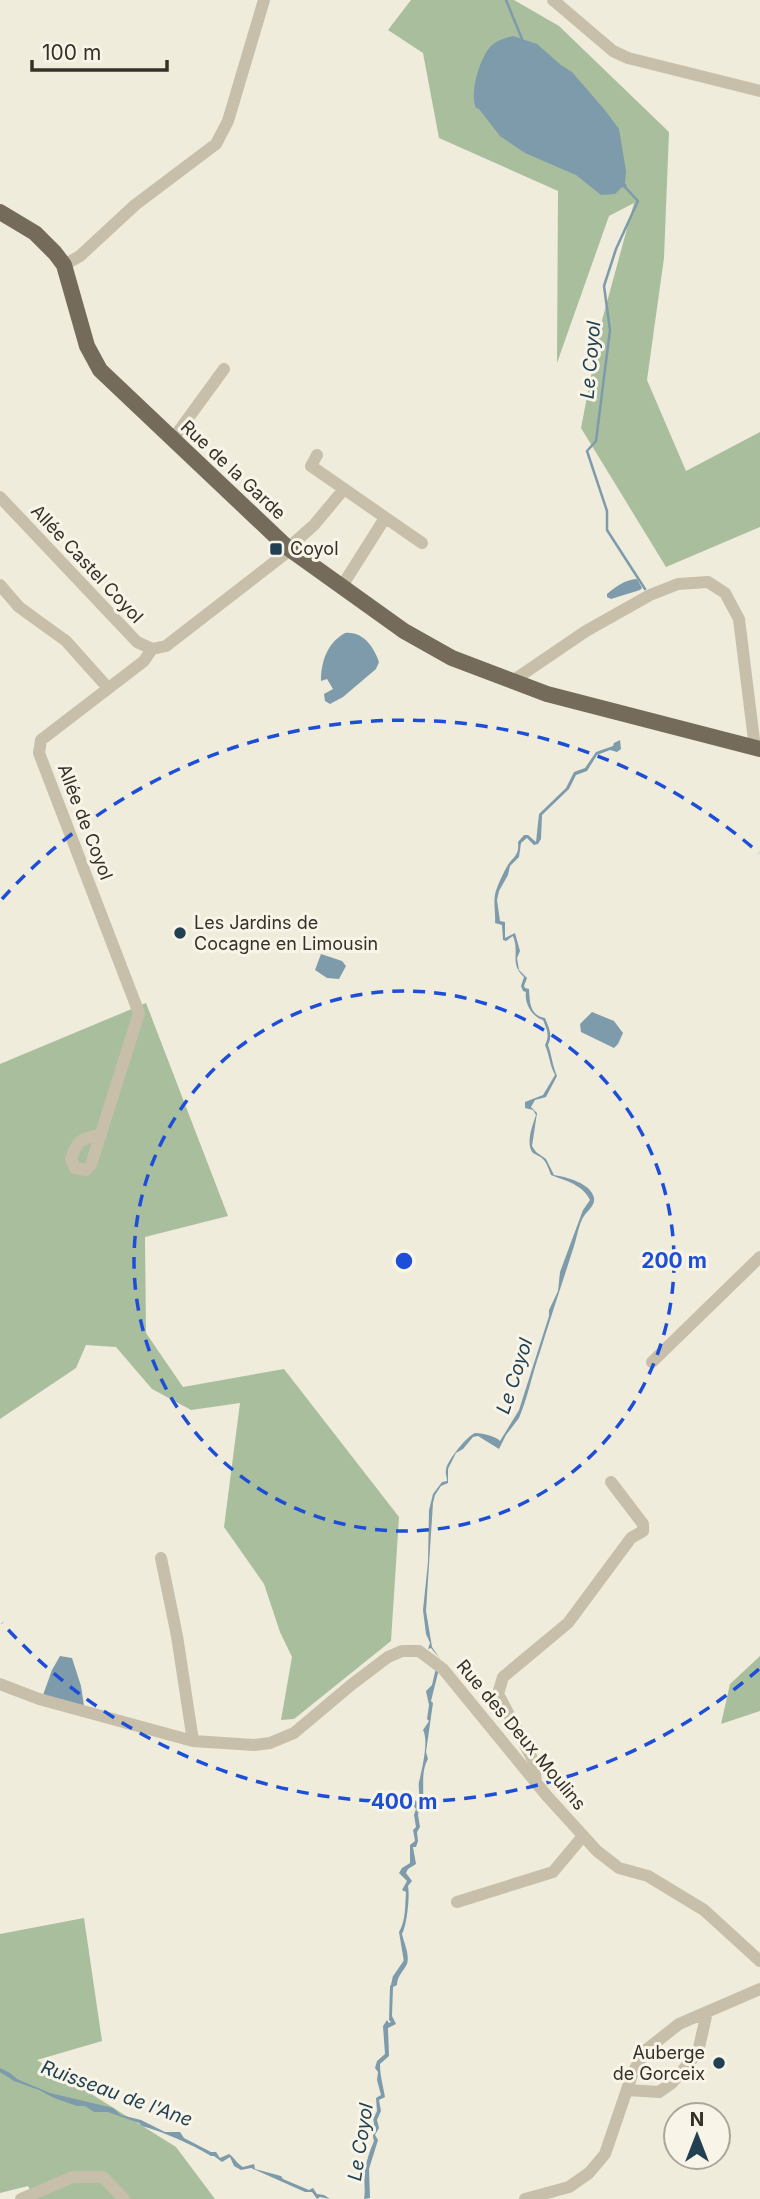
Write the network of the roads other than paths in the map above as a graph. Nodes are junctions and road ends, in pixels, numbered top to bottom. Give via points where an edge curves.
1 (264, 0) edge
2 (553, 0) edge
3 (760, 91) edge
4 (1, 215) edge
5 (64, 265) junction
6 (224, 369) dead end
7 (173, 439) junction
8 (317, 455) dead end
9 (344, 489) junction
10 (0, 497) edge
11 (386, 518) junction
12 (422, 543) dead end
13 (289, 549) junction
14 (341, 586) junction
15 (0, 587) edge
16 (152, 649) junction
17 (511, 682) junction
18 (108, 688) junction
19 (757, 749) edge
20 (101, 1135) dead end
21 (760, 1257) edge
22 (652, 1362) dead end
23 (611, 1482) dead end
24 (161, 1558) dead end
25 (0, 1685) edge
26 (193, 1741) junction
27 (537, 1784) junction
28 (583, 1836) junction
29 (457, 1902) dead end
30 (760, 1961) edge
31 (760, 1989) edge
32 (707, 2012) junction
33 (627, 2090) junction
34 (21, 2199) edge
35 (124, 2199) edge
36 (525, 2199) edge

1 - 5 street via 228,121 216,144
2 - 3 street via 613,51 628,58
4 - 5 main road, Rue de la Garde via 35,233
5 - 7 main road, Rue de la Garde via 87,346 100,370
6 - 7 street
7 - 13 main road, Rue de la Garde
8 - 9 street via 311,466
9 - 11 street
9 - 13 street, Allée de Coyol
10 - 16 street, Allée Castel Coyol via 137,642
11 - 12 street
11 - 14 street
13 - 14 main road, Rue de la Garde
13 - 16 street, Allée de Coyol via 166,646
14 - 17 main road, Rue de la Garde via 404,631 452,658
15 - 18 street via 66,641
16 - 18 street, Allée de Coyol via 144,661
17 - 19 main road, Rue de la Garde
17 - 19 street via 650,595 678,584 708,582 725,593 739,619
18 - 20 street, Allée de Coyol via 41,740 39,753 139,1013
21 - 22 street
23 - 27 street via 643,1524 643,1531 631,1538 568,1623 503,1677 498,1694 534,1762
24 - 26 street
25 - 26 street, Rue des Deux Moulins
26 - 27 street, Rue des Deux Moulins via 254,1745 294,1734 388,1657 419,1651 443,1669
27 - 28 street, Rue des Deux Moulins
28 - 29 street via 553,1872
28 - 30 street, Rue des Deux Moulins via 619,1868 648,1876 704,1910
31 - 32 street
32 - 33 street via 679,2024 646,2050
32 - 33 street via 698,2052 672,2083 659,2092
33 - 36 street via 605,2154 589,2173 569,2187
34 - 35 street via 73,2177 103,2177

